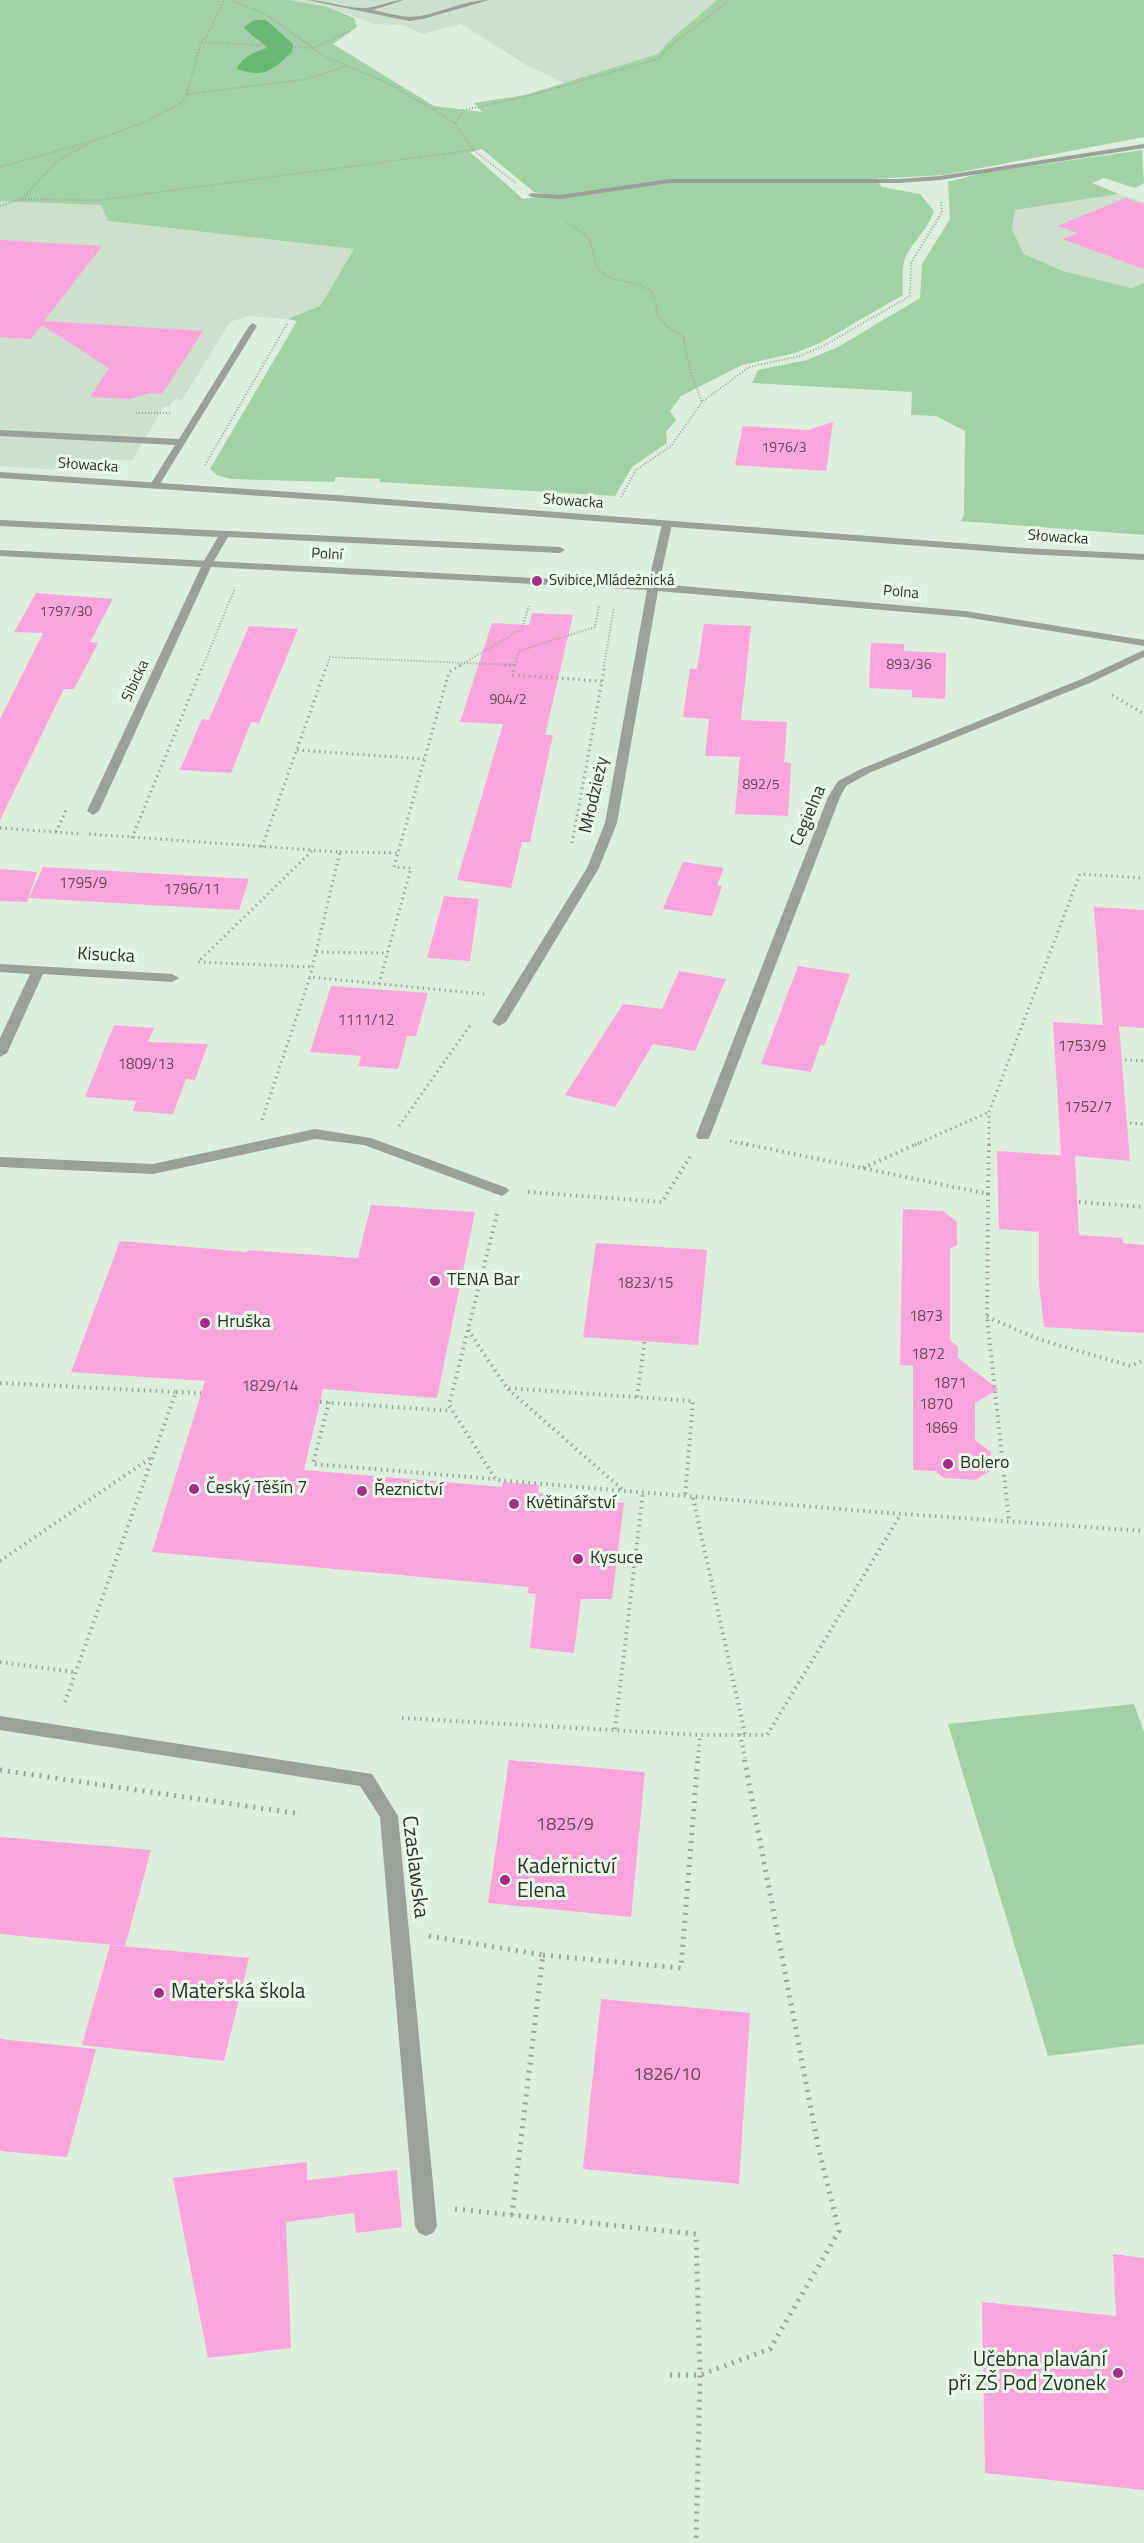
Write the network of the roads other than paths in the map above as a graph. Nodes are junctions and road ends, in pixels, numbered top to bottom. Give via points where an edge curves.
1 (310, 0) edge
2 (401, 0) edge
3 (486, 0) edge
4 (362, 10) junction
5 (1144, 146) edge
6 (532, 195) road end
7 (253, 326) dead end
8 (0, 433) edge
9 (182, 442) junction
10 (0, 475) edge
11 (155, 485) junction
12 (0, 523) edge
13 (666, 524) junction
14 (224, 535) junction
15 (560, 550) dead end
16 (0, 553) edge
17 (1144, 557) edge
18 (207, 564) junction
19 (653, 587) junction
20 (1144, 643) edge
21 (1144, 653) edge
22 (93, 811) dead end
23 (0, 968) edge
24 (38, 970) junction
25 (172, 978) dead end
26 (499, 1022) dead end
27 (0, 1053) edge
28 (703, 1136) road end
29 (0, 1162) edge
30 (502, 1191) road end
31 (0, 1723) edge
32 (426, 2226) dead end

1 - 4 street
2 - 4 street
3 - 4 street via 409,19
5 - 6 street via 940,178 670,181 560,197
7 - 9 street
8 - 9 street
9 - 11 street
10 - 11 street, Słowacka
11 - 13 street, Słowacka
12 - 14 street
13 - 17 street, Słowacka
13 - 19 street, Młodzieży
14 - 15 street
14 - 18 street, Sibicka
16 - 18 street, Polní
18 - 19 street, Polní
18 - 22 street, Sibicka
19 - 20 street, Polna via 965,614
19 - 26 street, Młodzieży via 611,823 593,868
21 - 28 street, Cegielna via 842,784 834,796
23 - 24 street, Kisucka
24 - 25 street, Kisucka
24 - 27 street
29 - 30 street via 153,1169 315,1134 339,1135
31 - 32 street, Czaslawska via 366,1779 389,1816

